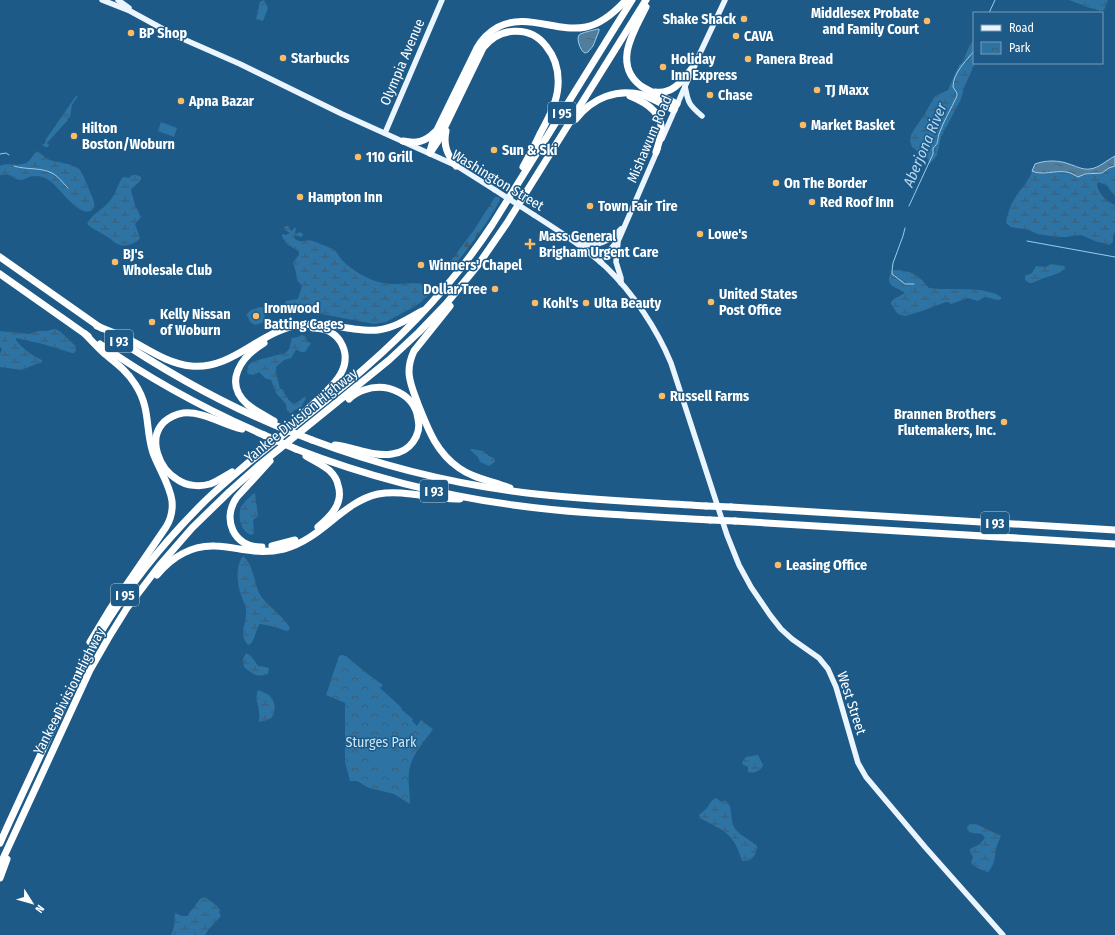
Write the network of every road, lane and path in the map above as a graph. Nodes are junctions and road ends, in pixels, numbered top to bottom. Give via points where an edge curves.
1 (102, 0) edge
2 (118, 0) edge
3 (442, 0) edge
4 (626, 0) edge
5 (632, 0) edge
6 (646, 0) edge
7 (650, 0) edge
8 (725, 0) edge
9 (137, 14) junction
10 (694, 66) junction
11 (685, 86) junction
12 (649, 90) junction
13 (624, 94) junction
14 (676, 107) junction
15 (702, 116) dead end
16 (450, 117) junction
17 (437, 128) junction
18 (385, 133) junction
19 (403, 141) junction
20 (551, 152) junction
21 (656, 152) junction
22 (430, 153) junction
23 (456, 166) junction
24 (626, 222) junction
25 (492, 225) junction
26 (569, 238) junction
27 (618, 239) junction
28 (0, 257) edge
29 (600, 262) junction
30 (478, 265) junction
31 (0, 274) edge
32 (621, 283) junction
33 (430, 305) junction
34 (97, 326) junction
35 (85, 334) junction
36 (323, 414) junction
37 (277, 425) junction
38 (293, 427) junction
39 (260, 434) junction
40 (288, 443) junction
41 (324, 444) junction
42 (296, 449) junction
43 (259, 454) junction
44 (705, 466) joint
45 (524, 492) junction
46 (472, 498) junction
47 (1115, 530) edge
48 (1115, 544) edge
49 (127, 608) junction
50 (60, 713) junction
51 (32, 774) junction
52 (26, 808) junction
53 (0, 833) edge
54 (0, 843) edge
55 (0, 865) edge
56 (0, 878) edge
57 (1003, 935) edge

1 - 9 main road, Washington Street
2 - 9 main road
3 - 18 main road, Olympia Avenue
4 - 17 highway via 605,19 587,27 573,28 523,21 492,30 476,48
5 - 25 highway, Yankee Division Highway / I 95
6 - 20 highway, Yankee Division Highway / I 95
7 - 12 highway via 630,40 626,56 630,74
8 - 10 main road, Mishawum Road
9 - 18 main road, Washington Street via 174,35
10 - 11 main road, Mishawum Road
10 - 12 highway via 671,90
11 - 14 main road, Mishawum Road
11 - 15 main road via 689,104
12 - 14 highway
13 - 14 highway via 642,95
13 - 20 highway via 604,96 588,105
13 - 21 highway via 645,103 658,117 661,130
14 - 21 main road, Mishawum Road
16 - 22 highway via 438,143
16 - 23 highway via 445,146
16 - 25 highway via 481,51 493,38 507,32 522,32 536,36 549,49 557,72 555,101 531,153
17 - 19 highway via 431,136 422,141
17 - 22 highway
18 - 19 main road, Washington Street
19 - 22 main road, Washington Street
20 - 30 highway, Yankee Division Highway / I 95
21 - 24 main road, Mishawum Road
22 - 23 main road, Washington Street
23 - 26 main road, Washington Street, bridge
24 - 26 main road via 613,237 598,245 582,244
24 - 27 main road, Mishawum Road
25 - 33 highway, Yankee Division Highway / I 95 via 459,271
26 - 29 main road, Washington Street
27 - 29 main road, Mishawum Road
27 - 32 main road via 616,265
28 - 34 highway, I 93
29 - 32 main road, Washington Street
30 - 36 highway, Yankee Division Highway / I 95 via 409,343
30 - 45 highway via 414,351 410,358 410,382 431,436 448,459 476,477
31 - 35 highway, I 93
32 - 44 main road, Washington Street via 664,346
33 - 34 highway via 399,324 381,330 317,324 289,327 268,336 226,361 199,367 170,361
33 - 38 highway, Yankee Division Highway / I 95 via 404,333 348,383
34 - 37 highway, I 93 via 193,386
35 - 39 highway, I 93 via 166,386
35 - 50 highway via 126,373 140,394 146,409 152,452 170,492 172,510 166,527 89,644 68,687
36 - 40 highway, Yankee Division Highway / I 95
36 - 41 highway via 360,392 382,387 406,396 414,406 419,422 414,440 407,448 397,453 380,454
37 - 38 highway via 241,397 236,381 239,365 256,348 279,335 304,329 327,330 343,347 345,358 342,374
37 - 41 highway, I 93, bridge
38 - 43 highway, Yankee Division Highway / I 95
39 - 42 highway, I 93, bridge
39 - 43 highway via 232,427 199,414 182,413 171,417 161,426 156,445 161,462 169,473 177,480 194,485 215,482
40 - 42 highway via 240,493 232,507 230,519 233,530 246,544 257,547 272,546 296,540 320,526 336,508 340,492 335,476
40 - 49 highway, Yankee Division Highway / I 95 via 201,518 175,546
41 - 45 highway, I 93 via 428,475
42 - 46 highway, I 93 via 376,476
43 - 50 highway, Yankee Division Highway / I 95 via 202,504 144,570 98,638
44 - 57 main road, West Street via 733,552 755,594 784,632 819,658 831,674 862,770
45 - 47 highway, I 93, bridge via 577,498
46 - 48 highway, I 93, bridge via 564,511
46 - 49 highway via 380,494 358,502 311,537 286,548 255,552 214,546 190,550 166,565
49 - 52 highway, Yankee Division Highway / I 95 via 90,670
50 - 51 highway, Yankee Division Highway / I 95
51 - 53 highway
51 - 54 highway, Yankee Division Highway / I 95
52 - 55 highway, Yankee Division Highway / I 95
52 - 56 highway

